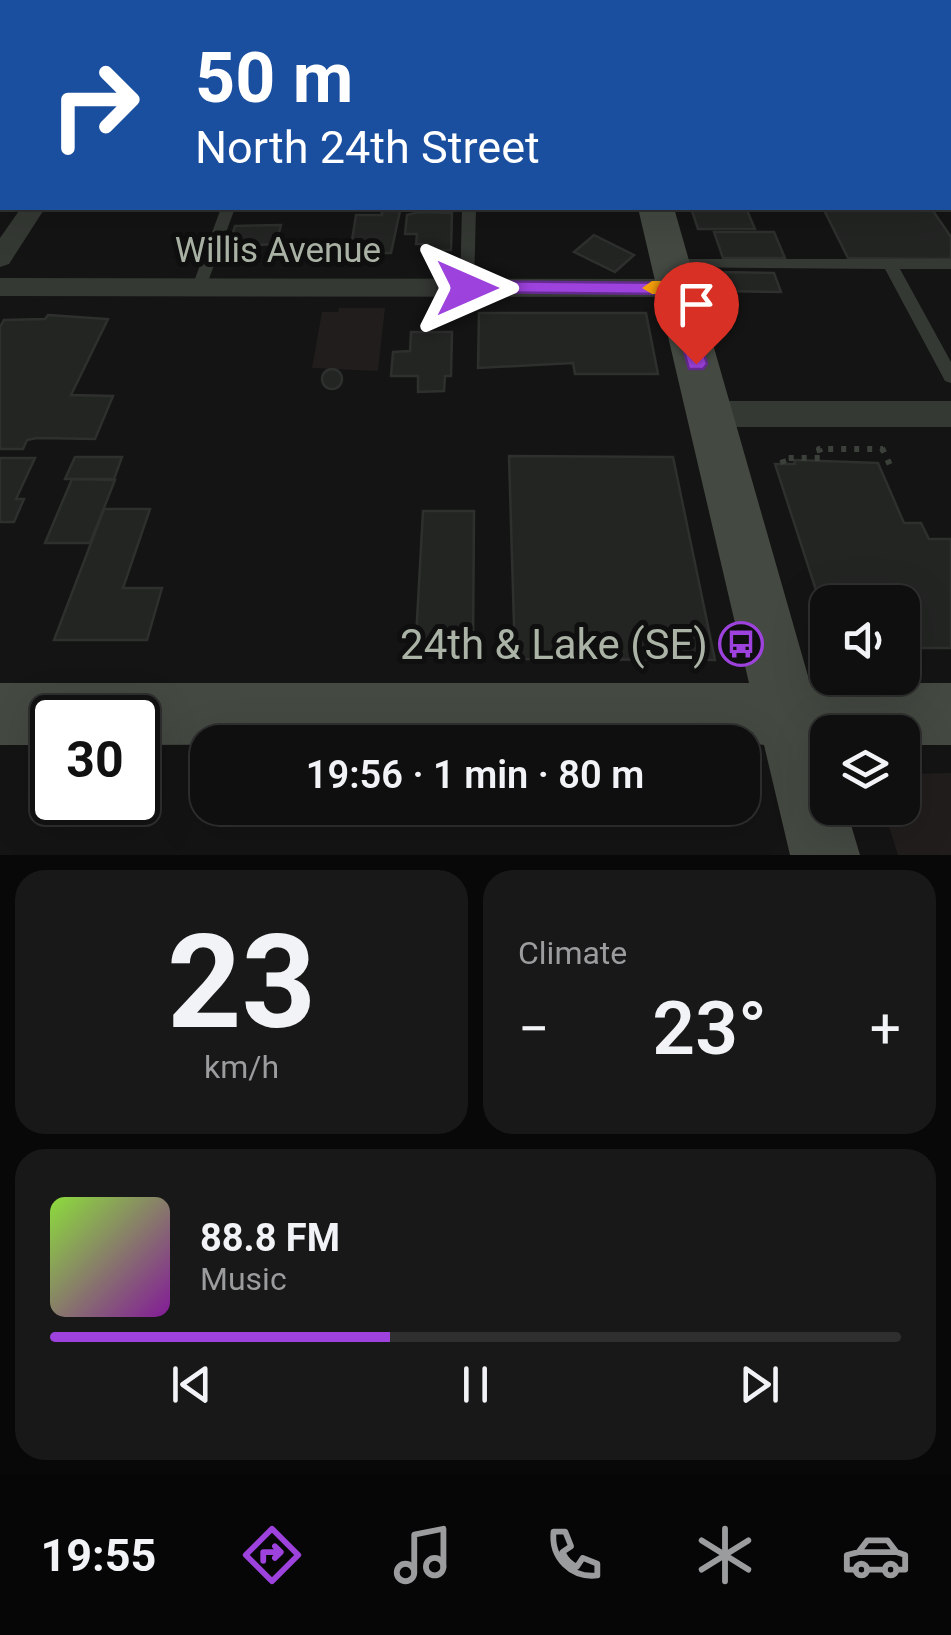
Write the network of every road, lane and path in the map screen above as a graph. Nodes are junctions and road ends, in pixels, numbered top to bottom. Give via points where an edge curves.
1 (33, 210) edge
2 (227, 210) edge
3 (469, 210) edge
4 (656, 210) edge
5 (0, 258) edge
6 (890, 264) junction
7 (951, 264) edge
8 (673, 276) junction
9 (0, 287) edge
10 (199, 287) junction
11 (467, 288) junction
12 (951, 377) edge
13 (709, 414) junction
14 (951, 414) edge
15 (879, 440) dead end
16 (883, 450) junction
17 (784, 464) dead end
18 (890, 464) dead end
19 (0, 714) edge
20 (951, 714) edge
21 (789, 715) junction
22 (825, 855) edge

1 - 5 street
2 - 10 lane
3 - 11 lane
4 - 8 main road
6 - 7 lane
6 - 8 lane
6 - 12 lane
8 - 11 street, Willis Avenue
8 - 13 main road
9 - 10 street, Willis Avenue
10 - 11 street, Willis Avenue
13 - 14 street
13 - 21 main road
15 - 16 path
16 - 17 path via 818,450 822,458 782,458
16 - 18 path
19 - 21 main road
20 - 21 main road
21 - 22 main road

